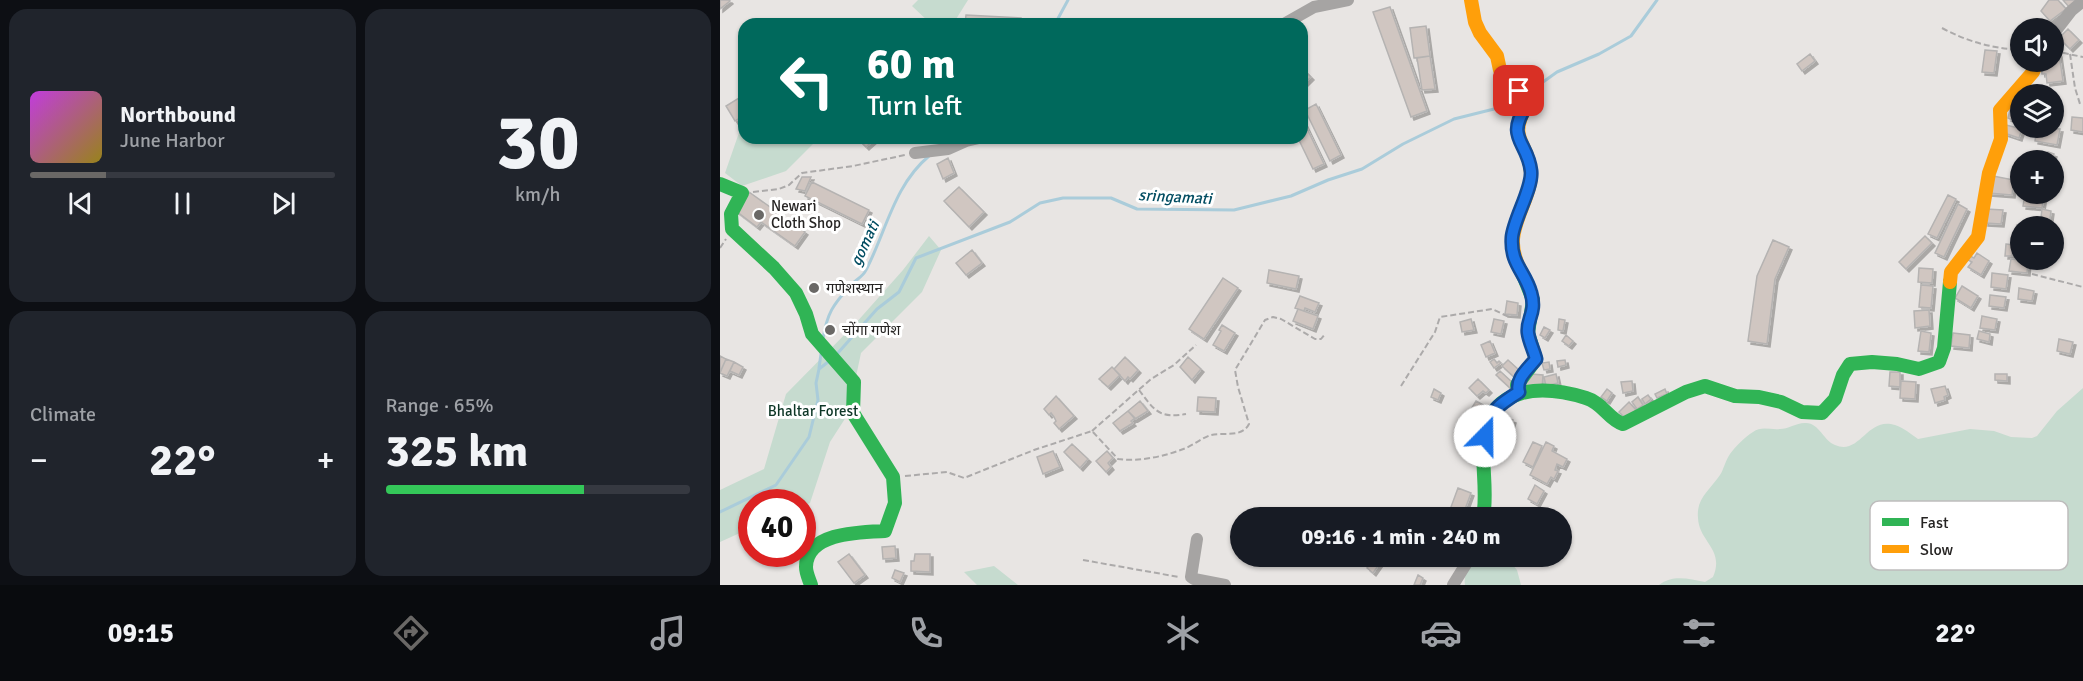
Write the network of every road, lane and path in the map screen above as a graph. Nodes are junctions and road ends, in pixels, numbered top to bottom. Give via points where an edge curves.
1 (1348, 0) edge
2 (1471, 0) edge
3 (2083, 1) edge
4 (1295, 18) edge
5 (2064, 20) edge
6 (1942, 28) dead end
7 (2010, 49) edge
8 (2064, 53) edge
9 (2070, 54) junction
10 (2083, 57) edge
11 (2033, 72) edge
12 (2080, 104) dead end
13 (959, 144) edge
14 (915, 153) joint
15 (720, 183) edge
16 (742, 193) junction
17 (2031, 274) dead end
18 (2083, 287) edge
19 (1532, 318) junction
20 (1325, 334) dead end
21 (1196, 345) dead end
22 (1401, 386) dead end
23 (1139, 390) junction
24 (1519, 392) junction
25 (1186, 414) dead end
26 (1092, 431) junction
27 (893, 477) junction
28 (1485, 507) edge
29 (1197, 539) dead end
30 (1083, 560) dead end
31 (1466, 567) edge
32 (1194, 579) junction
33 (811, 585) edge
34 (1225, 585) edge
35 (1453, 585) edge

1 - 4 street via 1314,7
2 - 19 street via 1480,33 1526,107 1516,130 1532,172 1512,236 1516,267 1531,291
3 - 5 street
6 - 7 path via 1962,39
8 - 9 path
9 - 10 path
9 - 12 path
11 - 24 street via 2000,110 2001,139 1989,173 1978,237 1951,272 1940,362 1919,369 1872,362 1850,364 1835,399 1821,413 1802,412 1781,402 1735,396 1705,386 1623,424 1615,423 1592,400 1570,394
13 - 14 street
14 - 16 path via 801,173 779,189
15 - 16 street
16 - 27 street via 731,214 732,229 796,293 812,334 854,382 853,413
17 - 18 path
19 - 22 path via 1508,316 1492,309 1440,317 1435,332
19 - 24 street via 1528,333 1536,359 1520,379
20 - 26 path via 1316,339 1281,319 1265,320 1235,370 1249,424 1241,432 1210,435 1188,447 1127,460 1118,459
21 - 23 path
23 - 25 path via 1161,414
23 - 26 path
24 - 28 street via 1489,417 1485,436
26 - 27 path via 964,478 947,472
27 - 33 street via 895,503 885,531 856,532 823,540 808,556 807,577
29 - 32 street via 1191,577
30 - 32 path
31 - 35 street
32 - 34 street

